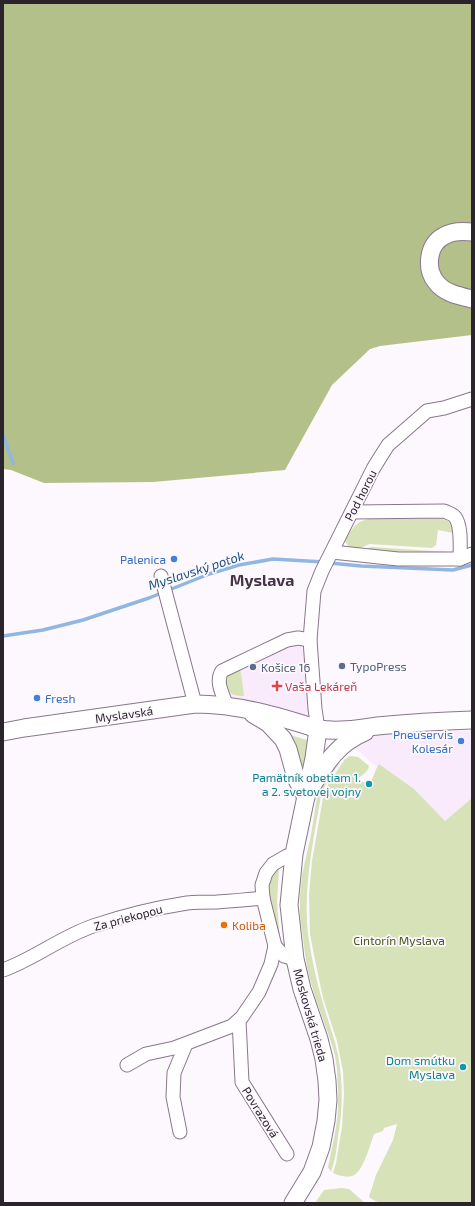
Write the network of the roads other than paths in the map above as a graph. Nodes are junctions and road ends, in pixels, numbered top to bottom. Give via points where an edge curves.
1 (472, 232) edge
2 (472, 299) edge
3 (472, 399) edge
4 (352, 512) junction
5 (331, 554) junction
6 (466, 557) edge
7 (161, 576) dead end
8 (310, 640) junction
9 (195, 704) junction
10 (227, 706) junction
11 (245, 708) junction
12 (472, 720) edge
13 (377, 726) junction
14 (318, 729) junction
15 (3, 732) edge
16 (306, 797) junction
17 (294, 854) junction
18 (263, 898) junction
19 (275, 946) junction
20 (295, 958) junction
21 (3, 970) edge
22 (239, 1020) junction
23 (186, 1044) junction
24 (127, 1065) dead end
25 (180, 1132) dead end
26 (287, 1154) dead end
27 (294, 1203) edge

1 - 2 street via 444,235 434,245 429,262 436,283 453,294
3 - 4 street, Pod horou via 427,411 396,438 381,456
4 - 5 street, Pod horou
4 - 6 street via 450,513 458,525
5 - 6 street via 398,559
5 - 8 street, Pod horou via 314,591
7 - 9 street
8 - 10 street via 287,640 222,671 219,683
8 - 14 street, Pod horou
9 - 10 street, Myslavská
9 - 15 street, Myslavská
10 - 11 street, Myslavská
11 - 14 street, Myslavská
11 - 16 street, Myslavská via 268,723 282,739
12 - 13 street, Myslavská
13 - 14 street, Myslavská via 345,731
13 - 16 street, Moskovská trieda via 349,740 336,752 324,766
14 - 16 street, Moskovská trieda
16 - 17 street, Moskovská trieda
17 - 18 street via 273,864 269,869 262,885
17 - 20 street, Moskovská trieda via 289,905
18 - 19 street
18 - 21 street, Za priekopou via 188,903 117,919 92,927
19 - 20 street via 284,956
19 - 22 street via 271,964 259,992
20 - 27 street, Moskovská trieda via 324,1059 328,1100 321,1147 312,1172
22 - 23 street via 232,1026
22 - 26 street, Povrazová via 242,1082
23 - 24 street via 146,1054
23 - 25 street via 174,1073 174,1097

